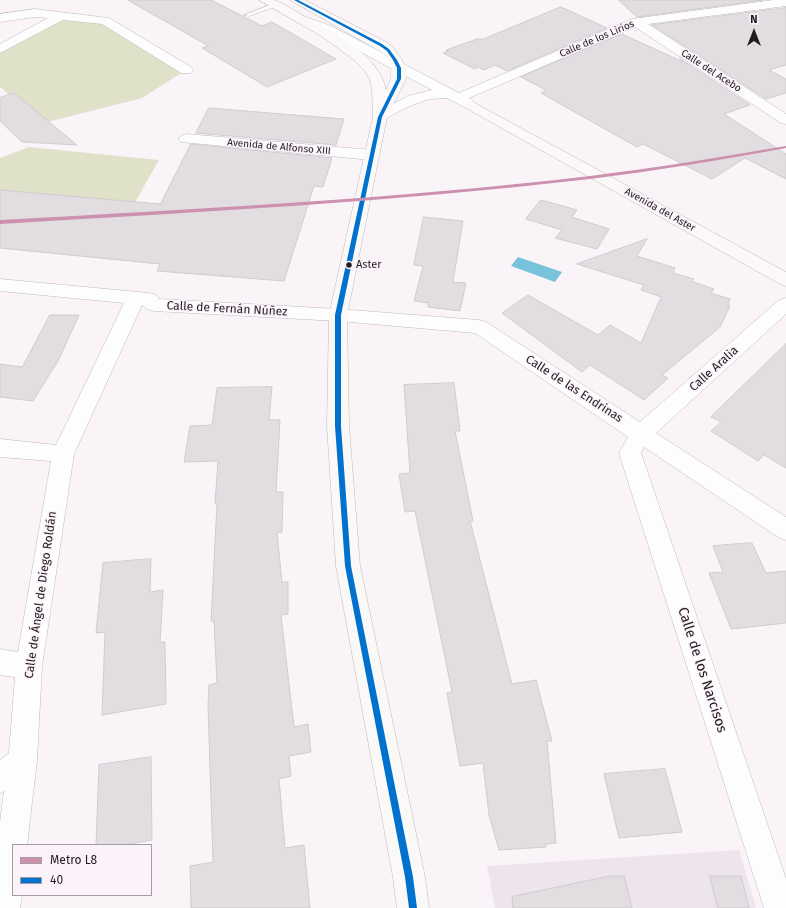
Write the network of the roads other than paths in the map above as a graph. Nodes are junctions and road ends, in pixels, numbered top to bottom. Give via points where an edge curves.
1 (296, 0) edge
2 (786, 2) edge
3 (270, 3) edge
4 (247, 15) dead end
5 (61, 16) junction
6 (0, 18) edge
7 (300, 19) junction
8 (636, 22) junction
9 (0, 49) edge
10 (388, 50) junction
11 (399, 68) junction
12 (186, 70) dead end
13 (461, 99) junction
14 (380, 117) junction
15 (786, 120) edge
16 (186, 139) dead end
17 (372, 155) junction
18 (786, 280) edge
19 (0, 285) edge
20 (136, 298) junction
21 (786, 304) edge
22 (338, 316) junction
23 (641, 434) junction
24 (0, 448) edge
25 (63, 454) junction
26 (786, 530) edge
27 (0, 662) edge
28 (29, 666) junction
29 (23, 760) junction
30 (0, 778) edge
31 (12, 844) edge
32 (12, 846) edge
33 (4, 908) edge
34 (413, 908) edge
35 (780, 908) edge

1 - 10 street
2 - 8 street, Calle de los Lirios
3 - 4 lane
3 - 7 street
5 - 6 street via 35,13
5 - 9 street
5 - 12 street via 105,21
7 - 11 street via 327,29
7 - 14 street via 341,44 369,67 377,80 380,93
8 - 13 street, Calle de los Lirios
8 - 15 street, Calle del Acebo
10 - 11 street
10 - 13 street via 424,65 442,77
11 - 13 street
11 - 14 street via 399,79
13 - 14 street, Calle de los Lirios via 436,94 415,98
13 - 18 street, Avenida del Aster
14 - 17 street
16 - 17 street, Avenida de Alfonso XIII
17 - 22 street
19 - 20 street, Calle de Fernán Núñez
20 - 22 street, Calle de Fernán Núñez via 149,299 154,305
20 - 25 street, Calle de Ángel de Diego Roldán
21 - 23 street, Calle Aralia
22 - 23 street, Calle de las Endrinas via 479,328
22 - 34 street via 338,426 348,566
23 - 26 street, Calle de las Endrinas
23 - 35 street, Calle de los Narcisos via 630,453
24 - 25 street
25 - 28 street, Calle de Ángel de Diego Roldán
27 - 28 street
28 - 29 street, Calle de Ángel de Diego Roldán
29 - 30 street
29 - 31 street, Calle de Ángel de Diego Roldán
32 - 33 street, Calle de Ángel de Diego Roldán

